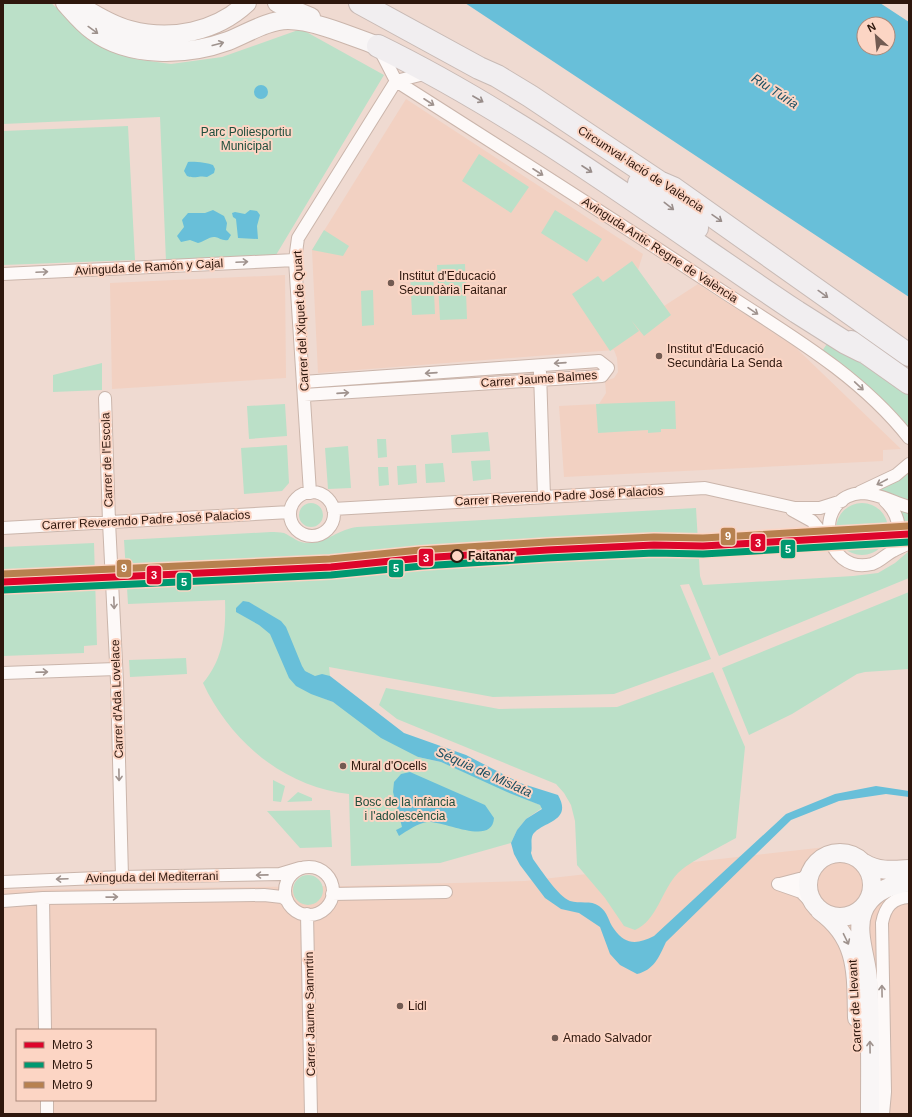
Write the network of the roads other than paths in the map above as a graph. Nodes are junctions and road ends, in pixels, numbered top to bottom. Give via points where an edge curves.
1 (65, 3) edge
2 (76, 3) edge
3 (88, 3) edge
4 (95, 3) edge
5 (277, 3) edge
6 (360, 3) edge
7 (379, 3) edge
8 (243, 7) edge
9 (106, 18) junction
10 (355, 38) junction
11 (378, 46) junction
12 (478, 68) junction
13 (432, 73) junction
14 (396, 80) junction
15 (673, 188) junction
16 (295, 260) junction
17 (3, 274) edge
18 (862, 352) junction
19 (909, 356) edge
20 (540, 365) junction
21 (541, 380) junction
22 (303, 382) junction
23 (909, 383) edge
24 (304, 395) junction
25 (105, 398) dead end
26 (909, 438) edge
27 (909, 464) edge
28 (310, 492) junction
29 (544, 497) junction
30 (847, 498) junction
31 (884, 499) junction
32 (784, 506) junction
33 (909, 507) edge
34 (333, 509) junction
35 (290, 512) junction
36 (109, 522) junction
37 (3, 528) edge
38 (909, 543) edge
39 (831, 544) junction
40 (892, 551) junction
41 (116, 669) junction
42 (3, 673) edge
43 (864, 863) junction
44 (300, 868) junction
45 (909, 869) edge
46 (811, 871) junction
47 (122, 877) junction
48 (3, 882) edge
49 (909, 882) edge
50 (446, 892) dead end
51 (332, 894) junction
52 (909, 897) edge
53 (43, 898) junction
54 (287, 900) junction
55 (3, 901) edge
56 (868, 902) junction
57 (816, 907) junction
58 (307, 914) junction
59 (45, 1029) edge
60 (46, 1101) edge
61 (47, 1114) edge
62 (311, 1114) edge
63 (859, 1114) edge
64 (870, 1114) edge
65 (883, 1114) edge

1 -> 10 street via 94,31 110,40 149,50 188,50 207,47 286,20 303,21
2 - 9 street via 92,14
3 - 9 street
4 - 9 street
5 - 10 street via 344,30
6 - 12 highway, Circumval·lació de València
7 - 15 highway via 496,68 560,108
8 - 9 street via 223,21 203,30 184,33 144,33 130,30
10 - 11 street
11 - 13 highway
11 - 14 street
12 - 15 highway, Circumval·lació de València via 530,96 659,182
12 -> 18 highway via 582,140 772,288 849,340
13 - 14 street
13 -> 18 highway via 505,115 752,282
14 - 16 street, Carrer del Xiquet de Quart via 298,238
14 -> 26 street, Avinguda Antic Regne de València via 630,230 818,355 853,380 882,406
15 -> 19 highway, Circumval·lació de València
17 -> 16 street, Avinguda de Ramón y Cajal
16 - 22 street, Carrer del Xiquet de Quart
18 - 23 highway
20 - 21 street
21 -> 20 street, Carrer Jaume Balmes via 602,376 608,368 599,361
20 -> 22 street, Carrer Jaume Balmes
24 -> 21 street, Carrer Jaume Balmes
21 - 29 street
22 - 24 street, Carrer del Xiquet de Quart
24 - 28 street, Carrer del Xiquet de Quart
25 - 36 street, Carrer de l'Escola
27 -> 30 street via 896,475
28 - 34 street via 322,495
28 - 35 street via 294,501
29 - 32 street, Carrer Reverendo Padre José Palacios via 705,488
29 - 34 street, Carrer Reverendo Padre José Palacios
30 - 31 street via 862,493
30 - 32 street, Carrer Reverendo Padre José Palacios via 820,508
30 - 39 street via 834,510 829,521
31 - 33 street
31 - 40 street via 898,518 900,529 898,541
32 - 39 street, Carrer Reverendo Padre José Palacios via 812,521
34 - 35 street via 331,524 320,534 313,536 305,536 293,527
35 - 36 street, Carrer Reverendo Padre José Palacios
36 - 37 street, Carrer Reverendo Padre José Palacios
36 -> 41 street, Carrer d'Ada Lovelace
38 - 40 street
39 - 40 street via 838,554 860,565 872,564
42 -> 41 street
41 -> 47 street, Carrer d'Ada Lovelace
43 - 45 street via 881,870
43 - 46 street via 856,856 836,853 826,856
43 - 56 street via 873,882
44 -> 47 street, Avinguda del Mediterrani via 280,874
44 - 51 street via 314,867 326,874 332,887
44 - 54 street via 293,872 285,885
46 - 57 street via 808,892
46 - 57 street via 803,878 778,884 801,892
47 -> 48 street, Avinguda del Mediterrani
49 - 56 street via 886,888
50 - 51 street
51 - 58 street via 330,901 321,911
65 -> 52 street via 885,1092 882,923 887,907 900,898
53 -> 54 street, Avinguda del Mediterrani via 264,895
53 - 55 street, Avinguda del Mediterrani
53 - 59 street
54 - 58 street via 295,910
56 - 57 street via 852,916 835,917
64 -> 56 street, Carrer de Llevant via 868,980 860,928 863,910
57 -> 63 street, Carrer de Llevant via 841,930 853,961 857,1010
58 - 62 street, Carrer Jaume Sanmrtin
60 - 61 street

